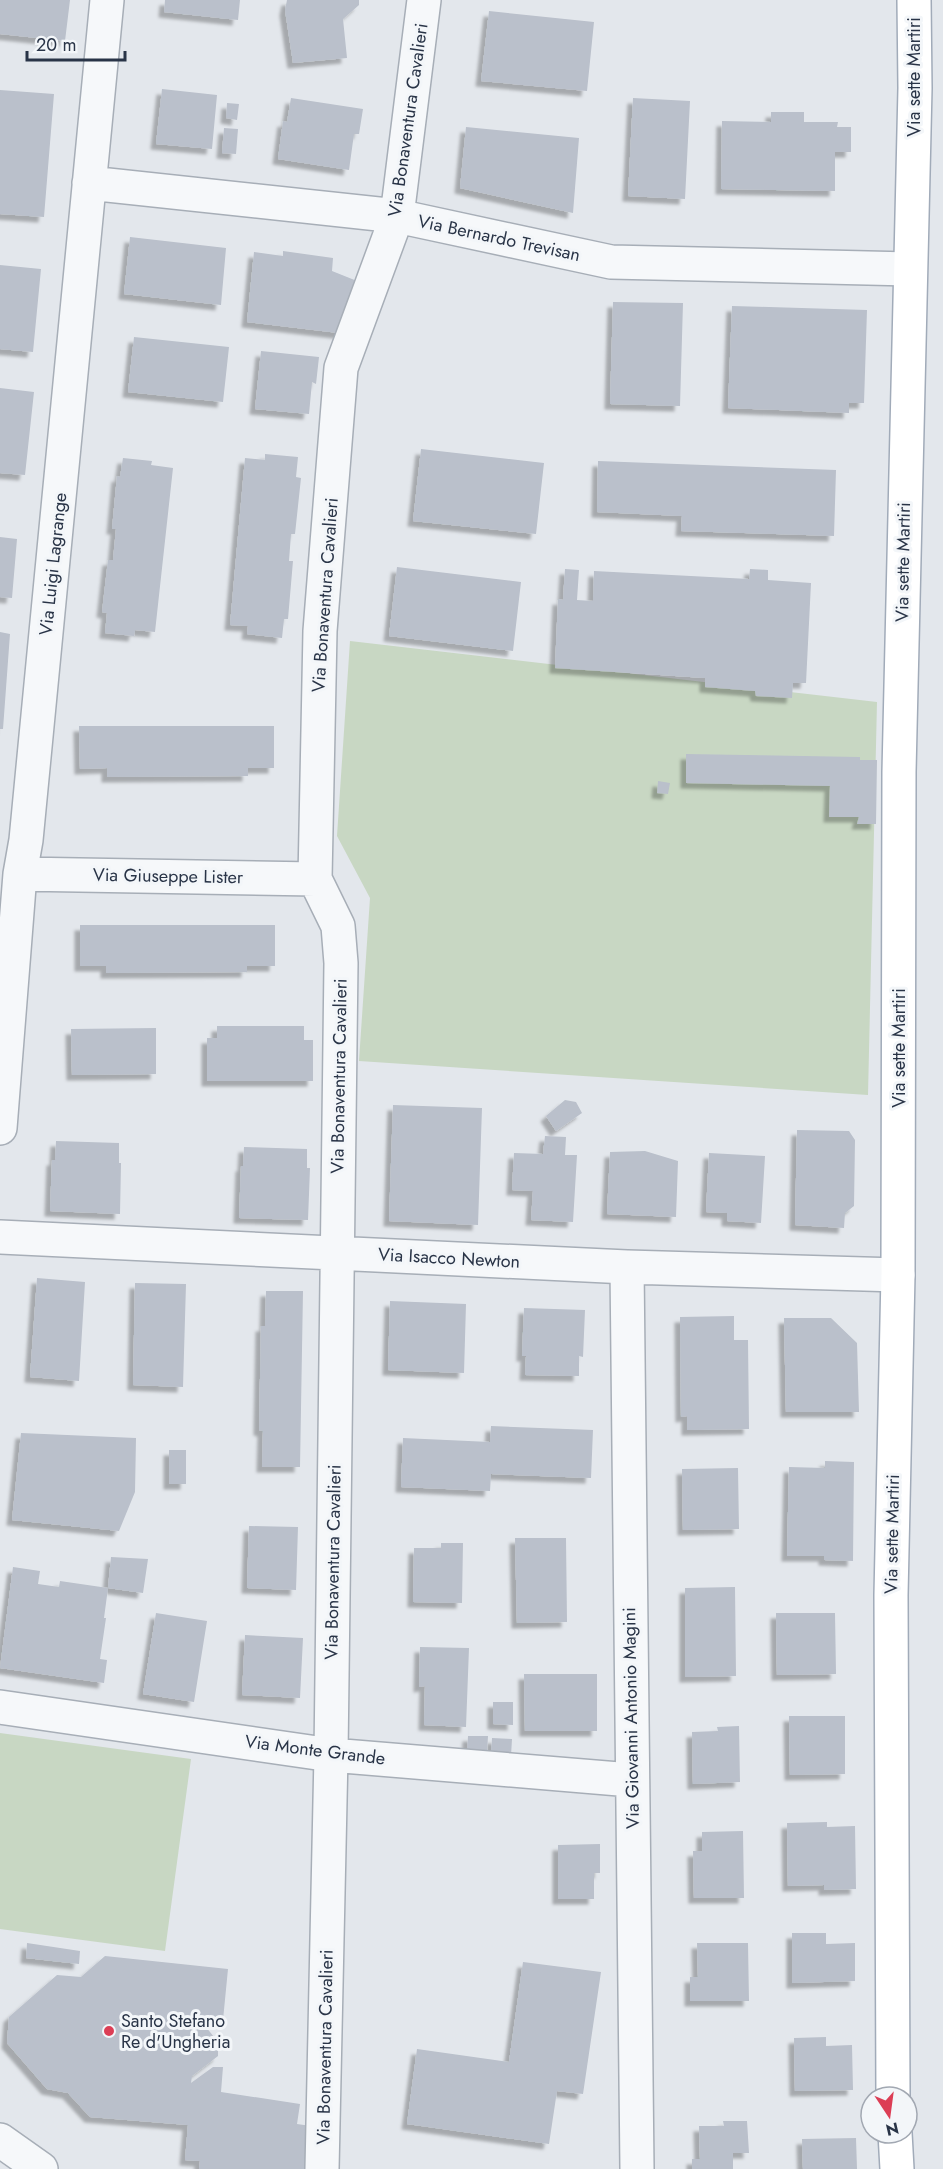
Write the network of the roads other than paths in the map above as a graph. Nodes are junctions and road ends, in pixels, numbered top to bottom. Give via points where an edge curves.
1 (106, 0) edge
2 (424, 0) edge
3 (914, 0) edge
4 (89, 183) junction
5 (397, 216) junction
6 (910, 269) junction
7 (13, 841) edge
8 (20, 874) junction
9 (315, 879) junction
10 (0, 1128) edge
11 (0, 1237) edge
12 (337, 1253) junction
13 (627, 1267) junction
14 (898, 1275) junction
15 (0, 1707) edge
16 (331, 1755) junction
17 (631, 1780) junction
18 (893, 2085) edge
19 (0, 2140) edge
20 (896, 2145) edge
21 (41, 2169) edge
22 (322, 2169) edge
23 (637, 2169) edge
24 (897, 2169) edge

1 - 4 street, Via Luigi Lagrange
2 - 5 street, Via Bonaventura Cavalieri
3 - 6 main road, Via sette Martiri
4 - 5 street, Via Bernardo Trevisan
4 - 7 street, Via Luigi Lagrange
5 - 6 street, Via Bernardo Trevisan via 611,262
5 - 9 street, Via Bonaventura Cavalieri via 341,368 320,631
6 - 14 main road, Via sette Martiri via 899,772
7 - 8 street, Via Luigi Lagrange
8 - 9 street, Via Giuseppe Lister
8 - 10 street, Via Luigi Lagrange
9 - 12 street, Via Bonaventura Cavalieri via 338,926 341,963
11 - 12 street, Via Isacco Newton
12 - 13 street, Via Isacco Newton
12 - 16 street, Via Bonaventura Cavalieri
13 - 14 street, Via Isacco Newton
13 - 17 street, Via Giovanni Antonio Magini
14 - 18 main road, Via sette Martiri via 891,1595
15 - 16 street, Via Monte Grande
16 - 17 street, Via Monte Grande
16 - 22 street, Via Bonaventura Cavalieri
17 - 23 street, Via Giovanni Antonio Magini
19 - 21 street
20 - 24 main road

